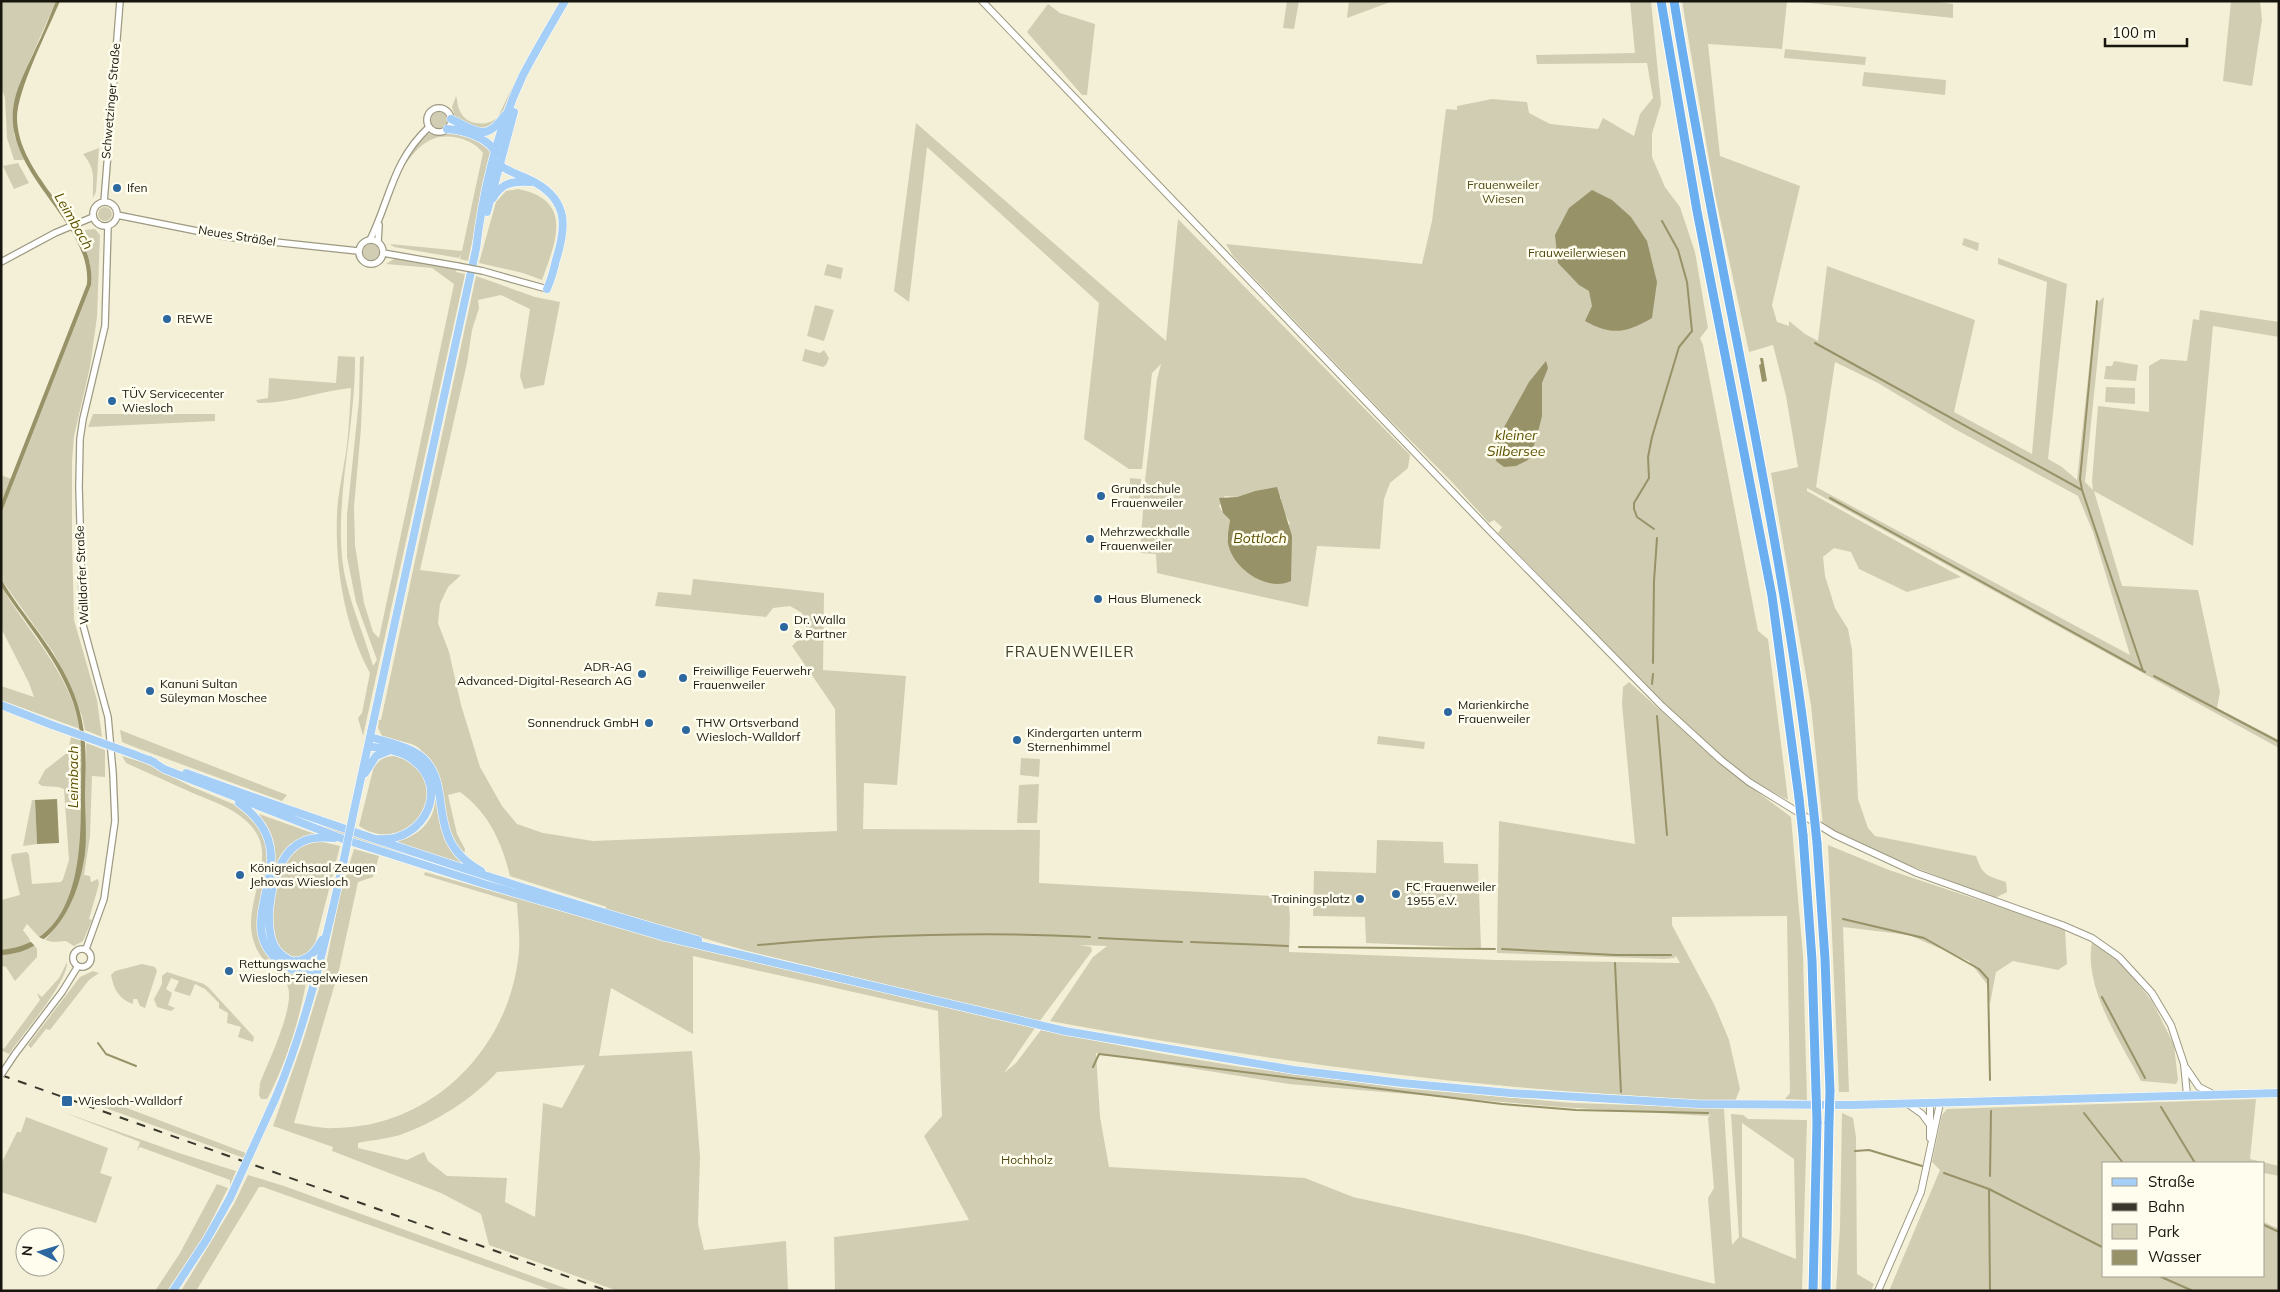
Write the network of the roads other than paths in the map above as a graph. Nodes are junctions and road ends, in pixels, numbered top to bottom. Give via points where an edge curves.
1 (120, 1) edge
2 (565, 1) edge
3 (982, 1) edge
4 (1661, 1) edge
5 (1674, 1) edge
6 (532, 61) junction
7 (508, 112) junction
8 (451, 119) junction
9 (429, 127) junction
10 (447, 129) junction
11 (496, 154) junction
12 (499, 164) junction
13 (536, 182) junction
14 (104, 202) junction
15 (488, 209) junction
16 (117, 215) junction
17 (93, 217) junction
18 (379, 220) junction
19 (108, 226) junction
20 (370, 240) junction
21 (378, 242) junction
22 (476, 249) junction
23 (358, 251) junction
24 (383, 253) junction
25 (1, 262) edge
26 (547, 289) joint
27 (1, 705) edge
28 (370, 737) junction
29 (368, 746) junction
30 (392, 751) junction
31 (150, 760) junction
32 (362, 776) junction
33 (236, 799) junction
34 (368, 838) junction
35 (343, 839) junction
36 (498, 881) junction
37 (327, 932) junction
38 (86, 949) junction
39 (294, 962) junction
40 (78, 966) junction
41 (319, 968) junction
42 (316, 977) junction
43 (838, 978) junction
44 (2184, 1064) junction
45 (1, 1075) edge
46 (2213, 1094) junction
47 (2279, 1094) edge
48 (2187, 1095) junction
49 (1940, 1103) junction
50 (1908, 1104) junction
51 (1930, 1104) junction
52 (1930, 1126) junction
53 (1931, 1151) junction
54 (173, 1291) edge
55 (1813, 1291) edge
56 (1826, 1291) edge
57 (1878, 1291) edge

1 - 14 street, Schwetzinger Straße
2 - 6 main road
3 - 44 main road via 1623,668 1721,760 1779,802 1853,845 1917,873 2092,938 2119,957 2152,993 2171,1025
4 - 55 highway, bridge via 1697,211 1770,587 1799,798 1812,960 1816,1091
5 - 56 highway, bridge via 1710,208 1785,593 1813,805 1825,959 1830,1091
6 - 7 main road
6 - 12 main road
7 - 8 main road via 496,128 485,132 469,129
7 - 11 main road
8 - 9 street via 447,110 435,108 427,117
8 - 10 street
9 - 10 street via 439,132
9 - 18 street via 401,161
10 - 11 main road via 458,130 486,142
11 - 22 main road
12 - 13 main road
12 - 15 main road
13 - 15 main road via 516,181 502,186
13 - 26 main road via 554,196 564,222 563,237
14 - 16 street via 114,206
14 - 17 street via 94,208
15 - 22 main road
16 - 19 street
16 - 23 street, Neues Sträßel via 227,237
17 - 19 street via 97,223
17 - 25 street
18 - 20 street
18 - 21 street
19 - 38 street, Walldorfer Straße via 105,326 83,418 79,487 83,625 108,717 115,821 104,899
20 - 21 street
20 - 23 street
21 - 24 street
22 - 28 main road
23 - 24 street via 361,260 368,264 377,263
24 - 26 street, bridge via 483,271
27 - 31 main road, bridge
28 - 29 main road
28 - 36 main road via 406,748 424,760 433,772 444,829 454,848 470,865
29 - 30 main road
29 - 32 main road
30 - 32 main road via 376,756
30 - 34 main road via 412,759 430,783 427,814 400,838
31 - 33 main road
31 - 34 main road
32 - 37 main road, bridge
33 - 35 main road
33 - 42 main road via 258,819 270,838 273,854 261,918 264,942 281,964
34 - 36 main road
35 - 39 main road via 312,838 302,841 292,848 280,867 268,927 276,950
35 - 43 main road via 600,919
36 - 43 main road
37 - 39 main road via 314,954
37 - 41 main road
38 - 40 street, Walldorfer Straße via 90,961 84,967
38 - 40 street, Walldorfer Straße via 80,948 74,953 73,960
39 - 41 main road
40 - 45 street, Walldorfer Straße, bridge
41 - 42 main road
42 - 54 main road, bridge via 276,1096 230,1198
43 - 50 main road via 1065,1031 1257,1064 1402,1083 1565,1097 1687,1103
44 - 46 main road via 2199,1087
44 - 48 main road
46 - 47 main road
46 - 48 main road
48 - 49 main road
49 - 51 main road
49 - 53 main road
50 - 51 main road
50 - 52 main road via 1922,1114
51 - 52 main road
52 - 53 main road
53 - 57 main road via 1921,1192

